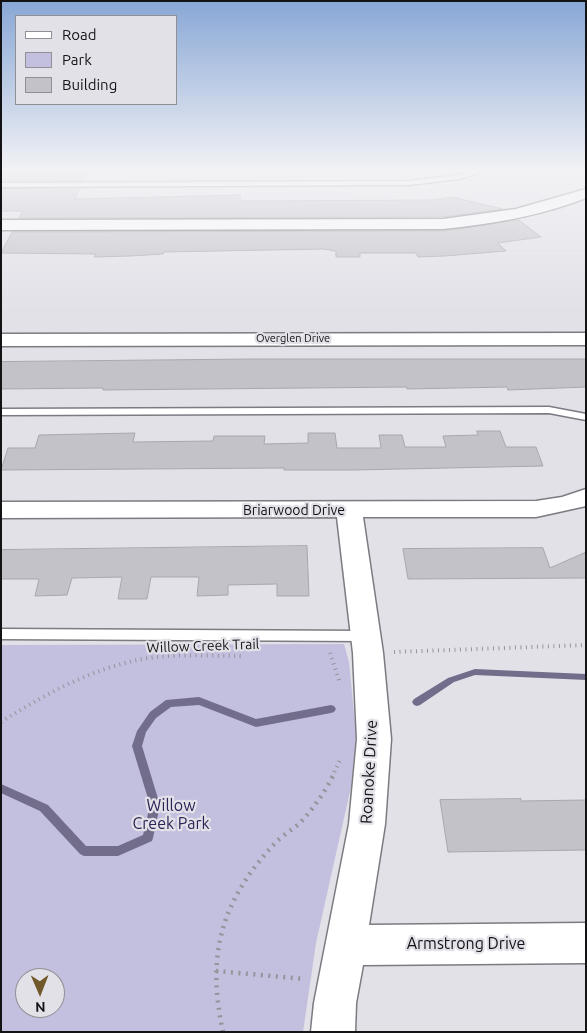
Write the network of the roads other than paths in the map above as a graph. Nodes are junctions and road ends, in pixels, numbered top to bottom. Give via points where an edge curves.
1 (492, 218) edge
2 (1, 225) edge
3 (586, 339) edge
4 (1, 340) edge
5 (1, 412) edge
6 (586, 417) edge
7 (586, 497) edge
8 (1, 510) edge
9 (349, 510) junction
10 (1, 634) edge
11 (367, 645) junction
12 (586, 943) edge
13 (343, 963) junction
14 (333, 1032) edge

1 - 2 street via 443,224
3 - 4 street, Overglen Drive
5 - 6 lane via 549,410
7 - 9 street, Briarwood Drive via 536,509
8 - 9 street, Briarwood Drive
9 - 11 street, Roanoke Drive
10 - 11 lane
11 - 13 street, Roanoke Drive via 374,739 372,781
12 - 13 street, Armstrong Drive
13 - 14 street, Roanoke Drive

